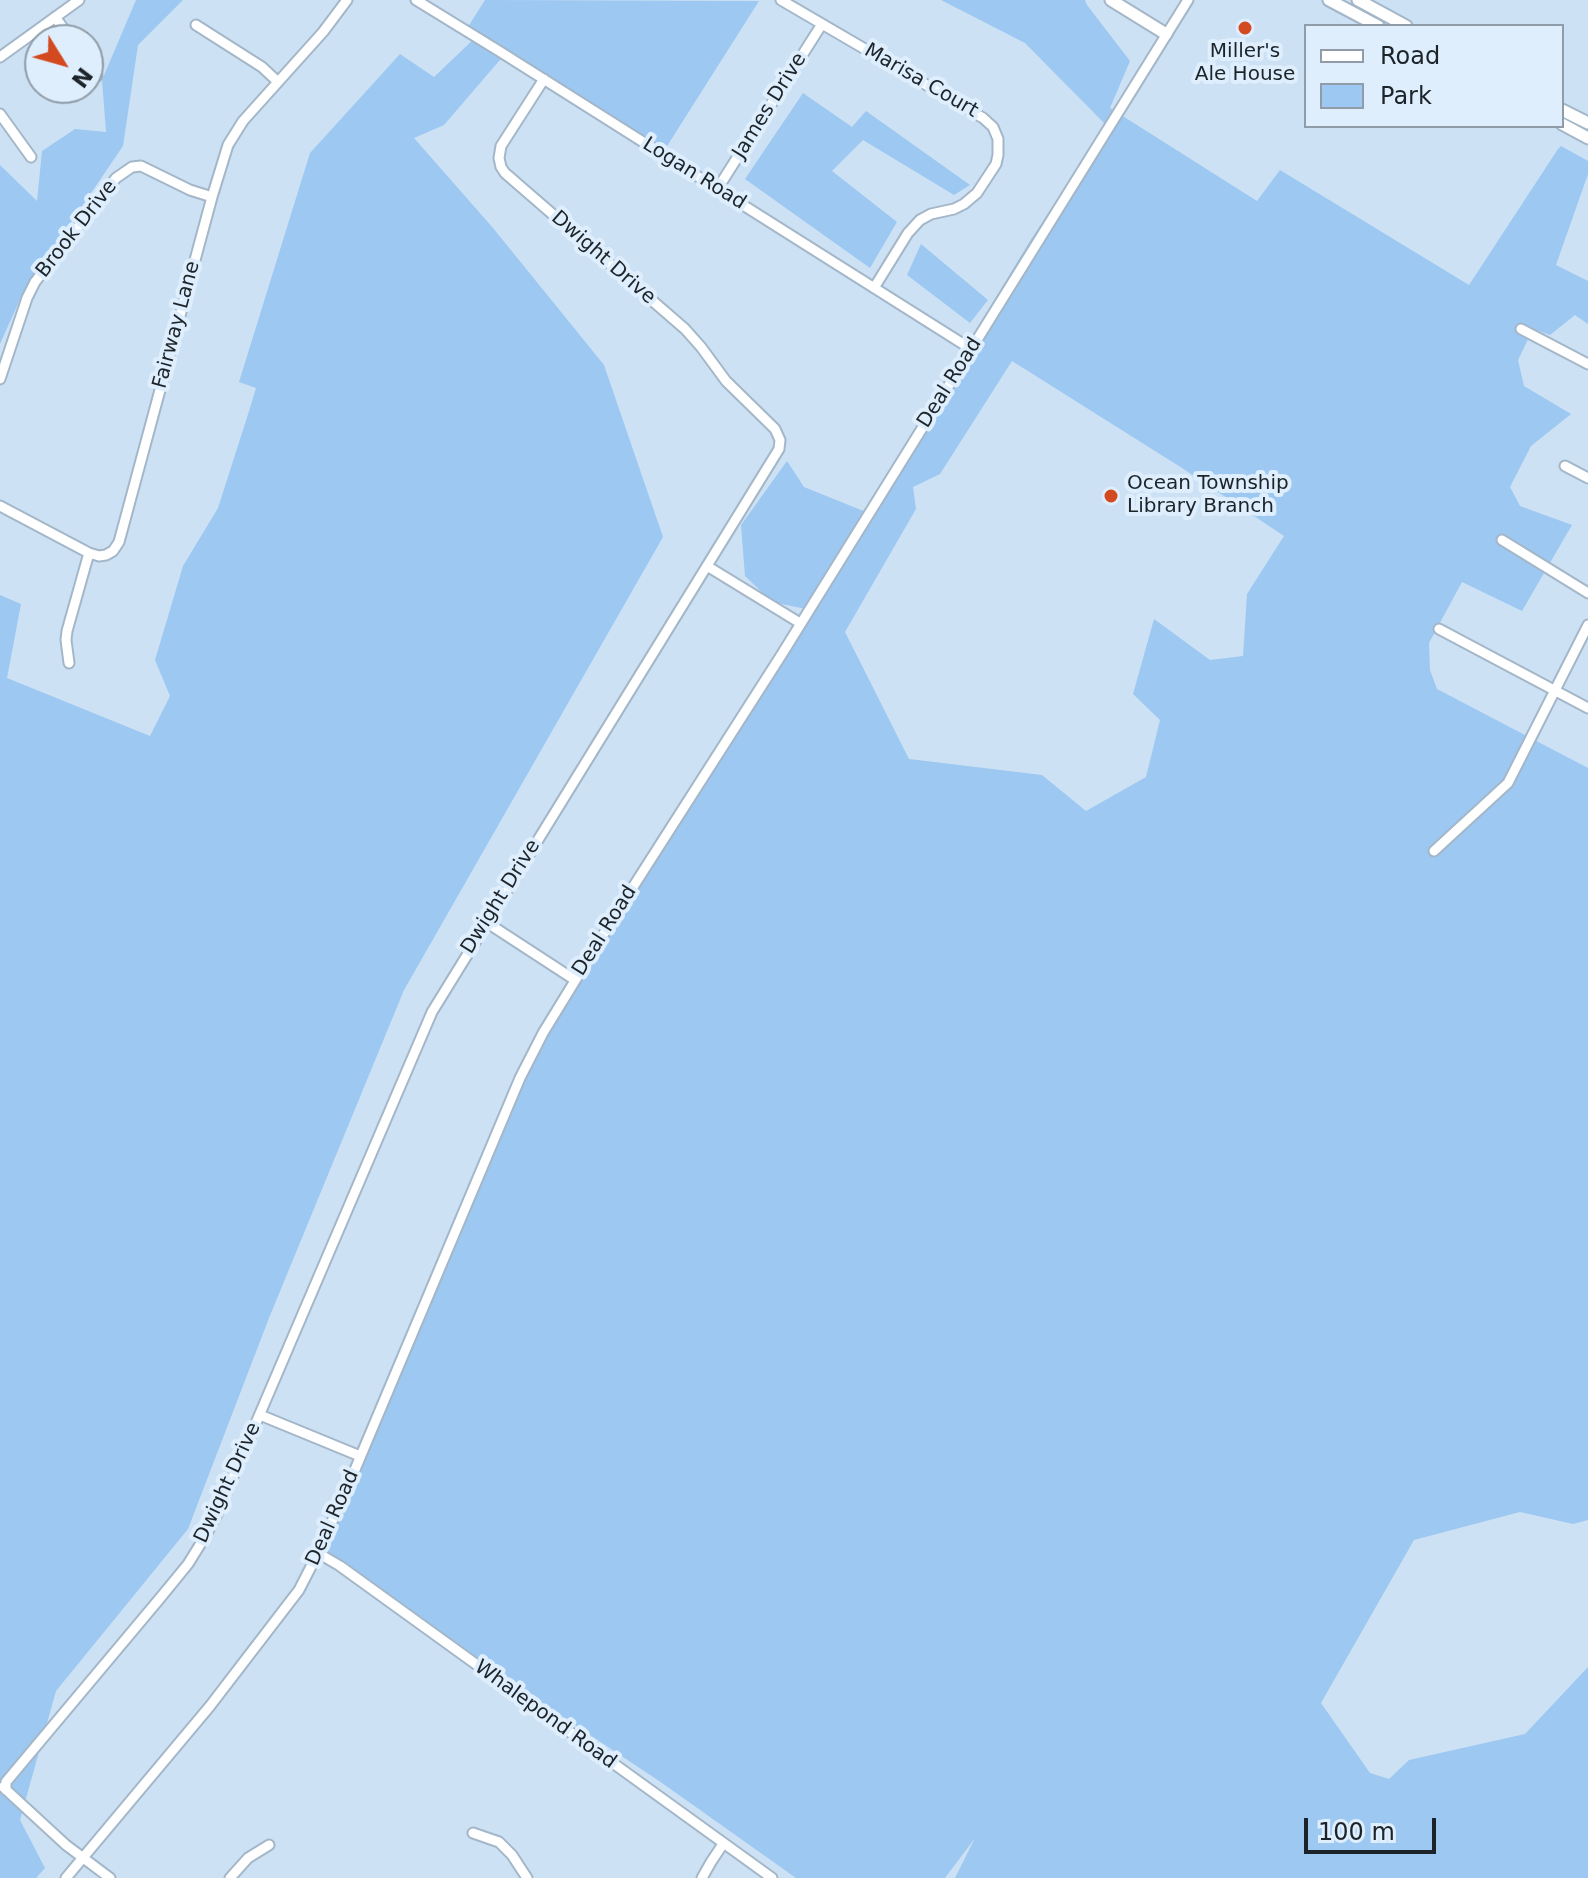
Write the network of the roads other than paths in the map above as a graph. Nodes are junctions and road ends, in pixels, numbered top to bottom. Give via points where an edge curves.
1 (79, 0) edge
2 (347, 0) edge
3 (416, 0) edge
4 (781, 0) edge
5 (1111, 0) edge
6 (1188, 0) edge
7 (1329, 0) edge
8 (1358, 0) edge
9 (55, 17) junction
10 (60, 24) edge
11 (822, 24) junction
12 (1374, 24) edge
13 (1402, 24) edge
14 (196, 25) dead end
15 (1166, 34) junction
16 (0, 57) edge
17 (544, 79) junction
18 (278, 82) junction
19 (1564, 111) edge
20 (0, 114) edge
21 (1588, 123) edge
22 (1564, 125) edge
23 (1588, 138) edge
24 (31, 157) dead end
25 (718, 188) junction
26 (212, 197) junction
27 (874, 288) junction
28 (1521, 329) dead end
29 (971, 349) junction
30 (1588, 364) edge
31 (0, 379) edge
32 (1565, 466) dead end
33 (1588, 478) edge
34 (0, 506) edge
35 (1502, 540) dead end
36 (89, 553) junction
37 (707, 566) junction
38 (1588, 593) edge
39 (800, 623) junction
40 (1588, 625) edge
41 (1439, 629) dead end
42 (69, 663) dead end
43 (1554, 690) junction
44 (1588, 708) edge
45 (1434, 851) dead end
46 (486, 922) junction
47 (575, 980) junction
48 (260, 1415) junction
49 (360, 1456) junction
50 (318, 1553) junction
51 (3, 1787) edge
52 (473, 1833) dead end
53 (723, 1844) junction
54 (269, 1845) dead end
55 (83, 1857) junction
56 (66, 1878) edge
57 (110, 1878) edge
58 (230, 1878) edge
59 (527, 1878) edge
60 (702, 1878) edge
61 (772, 1878) edge

1 - 9 street
2 - 18 street, Fairway Lane
3 - 17 street, Logan Road
4 - 11 street, Marisa Court
5 - 15 main road
6 - 15 street, Deal Road
7 - 12 main road
8 - 13 main road
9 - 10 street
9 - 16 street
11 - 25 street, James Drive
11 - 27 street, Marisa Court via 983,118 998,139 996,164 977,193 954,209 920,220
14 - 18 street
15 - 29 street, Deal Road
17 - 25 street, Logan Road
17 - 37 street, Dwight Drive via 501,146 505,173 685,329 778,434 775,456
18 - 26 street, Fairway Lane via 232,137
19 - 21 main road
20 - 24 street
22 - 23 main road
25 - 27 street, Logan Road
26 - 31 street, Brook Drive via 141,166 116,178 35,282
26 - 36 street, Fairway Lane via 121,536 106,555
27 - 29 street, Logan Road
28 - 30 street
29 - 39 street, Deal Road
32 - 33 street
34 - 36 street
35 - 38 street
36 - 42 street via 67,631
37 - 39 street
37 - 46 street, Dwight Drive
39 - 47 street, Deal Road
40 - 43 street
41 - 43 street
43 - 44 street
43 - 45 street via 1508,783
46 - 47 street
46 - 48 street, Dwight Drive via 421,1033
47 - 49 street, Deal Road via 520,1078
48 - 49 street
48 - 51 street, Dwight Drive via 194,1554
49 - 50 street, Deal Road
50 - 53 street, Whalepond Road
50 - 55 street, Deal Road via 284,1611
51 - 55 street
52 - 59 street via 499,1842
53 - 60 street
53 - 61 street, Whalepond Road
54 - 58 street
55 - 56 street, Deal Road
55 - 57 street

